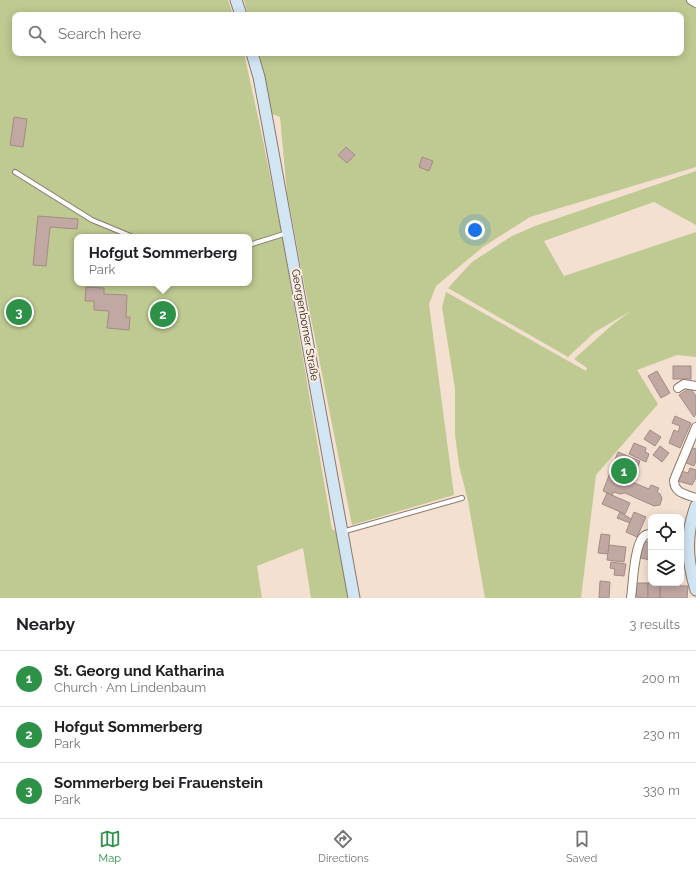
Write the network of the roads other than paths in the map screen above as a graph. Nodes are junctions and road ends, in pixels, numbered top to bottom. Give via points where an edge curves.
1 (236, 0) edge
2 (691, 0) edge
3 (696, 3) edge
4 (240, 12) edge
5 (253, 56) edge
6 (15, 172) dead end
7 (288, 232) junction
8 (126, 234) edge
9 (252, 244) edge
10 (696, 386) edge
11 (678, 388) dead end
12 (696, 427) edge
13 (462, 498) dead end
14 (696, 498) edge
15 (696, 506) edge
16 (342, 532) junction
17 (648, 534) edge
18 (684, 543) edge
19 (696, 590) edge
20 (354, 598) edge
21 (631, 598) edge

1 - 4 main road
2 - 3 street
5 - 7 main road, Georgenborner Straße via 266,112
6 - 8 lane via 92,220
7 - 9 lane
7 - 16 main road, Georgenborner Straße
10 - 11 street via 684,384
12 - 14 street via 674,480 674,486 678,490
13 - 16 lane
15 - 18 main road
16 - 20 main road, Georgenborner Straße
17 - 21 street via 642,537 638,546
18 - 19 main road

